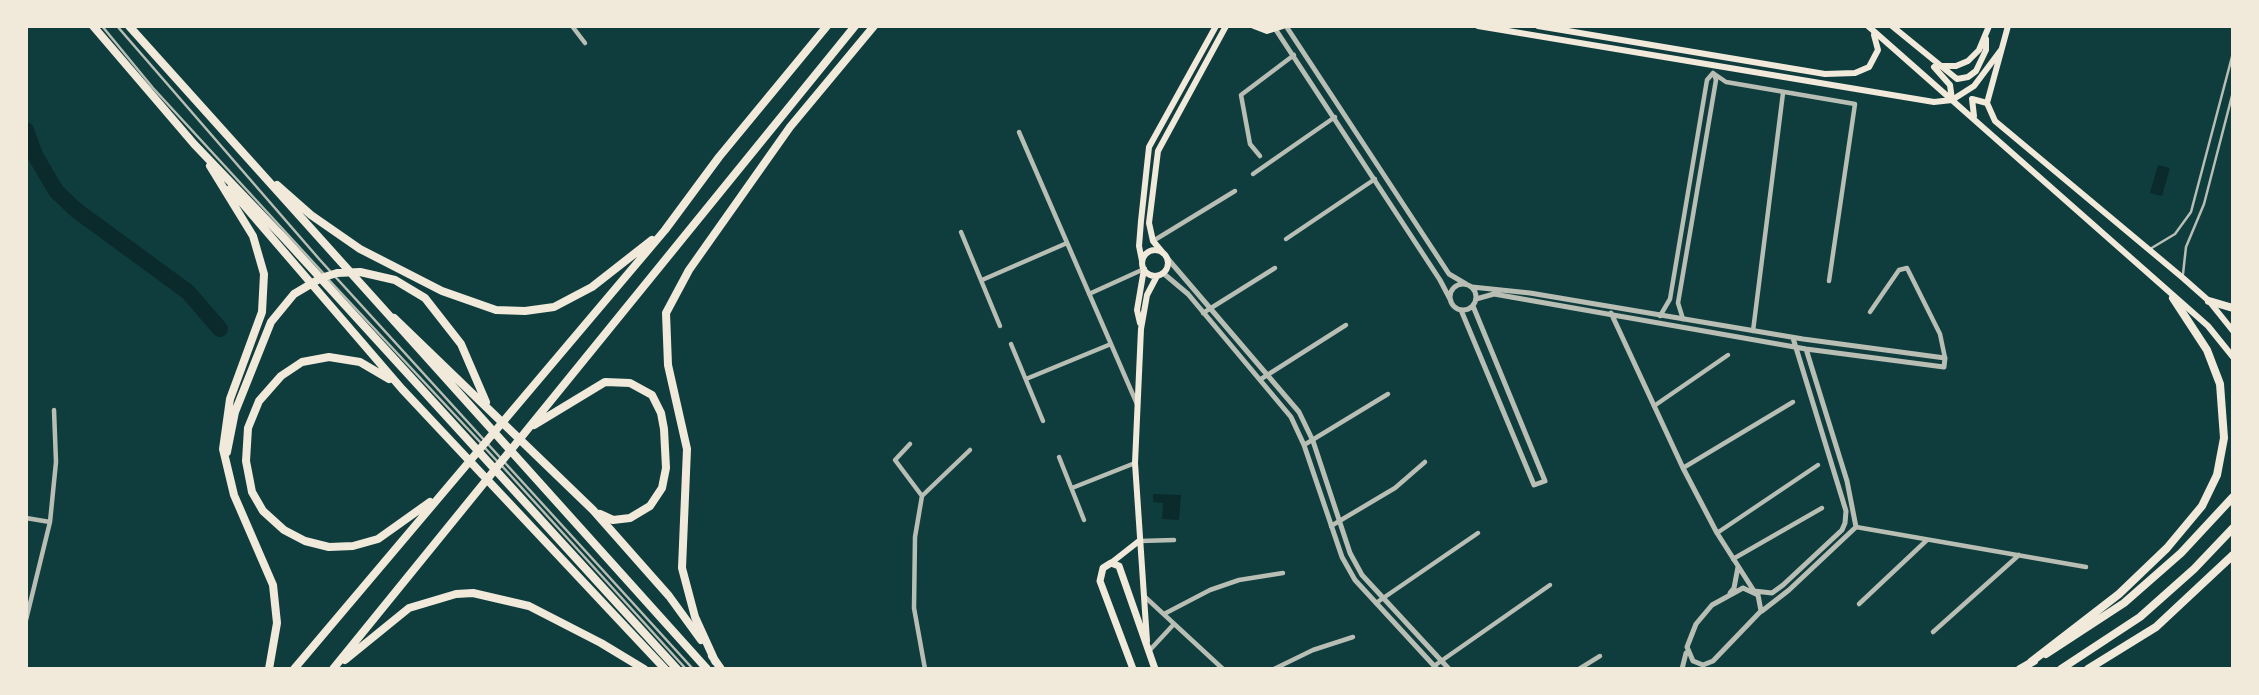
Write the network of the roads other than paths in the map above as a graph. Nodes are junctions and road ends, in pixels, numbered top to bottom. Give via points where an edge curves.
1 (93, 26) edge
2 (102, 26) edge
3 (117, 26) edge
4 (129, 26) edge
5 (572, 26) edge
6 (827, 26) edge
7 (855, 26) edge
8 (874, 26) edge
9 (1216, 26) edge
10 (1226, 26) edge
11 (1254, 26) edge
12 (1285, 26) edge
13 (1478, 26) edge
14 (1538, 26) edge
15 (1892, 26) edge
16 (1989, 26) edge
17 (2008, 26) edge
18 (1868, 27) edge
19 (1518, 29) edge
20 (1276, 30) junction
21 (1986, 39) junction
22 (1911, 42) junction
23 (584, 43) dead end
24 (1302, 50) junction
25 (2001, 50) junction
26 (2233, 53) edge
27 (1294, 55) junction
28 (1716, 56) junction
29 (1938, 65) junction
30 (1714, 69) junction
31 (2233, 92) edge
32 (1783, 93) junction
33 (1952, 100) junction
34 (1987, 103) junction
35 (1343, 112) junction
36 (1335, 117) junction
37 (1977, 120) junction
38 (1019, 132) dead end
39 (194, 144) junction
40 (1260, 156) dead end
41 (210, 166) junction
42 (260, 172) junction
43 (1383, 173) junction
44 (1254, 174) dead end
45 (1375, 179) junction
46 (1235, 191) dead end
47 (665, 230) junction
48 (961, 232) dead end
49 (1286, 239) dead end
50 (1153, 241) junction
51 (1068, 243) junction
52 (2149, 250) junction
53 (1166, 256) junction
54 (1143, 265) junction
55 (1275, 268) dead end
56 (1160, 274) junction
57 (2183, 278) junction
58 (982, 280) junction
59 (1829, 281) dead end
60 (1469, 285) junction
61 (1089, 294) junction
62 (2173, 298) junction
63 (1451, 301) junction
64 (2209, 301) junction
65 (1475, 302) junction
66 (378, 305) junction
67 (1210, 307) junction
68 (1611, 309) junction
69 (2233, 309) edge
70 (1461, 310) junction
71 (1870, 312) dead end
72 (1203, 313) junction
73 (1660, 316) junction
74 (1683, 320) junction
75 (1346, 325) dead end
76 (1000, 326) dead end
77 (1140, 328) junction
78 (1753, 331) junction
79 (2233, 331) edge
80 (1793, 338) junction
81 (1802, 339) junction
82 (1011, 344) dead end
83 (1111, 344) junction
84 (1796, 348) junction
85 (1806, 349) junction
86 (1728, 355) dead end
87 (2233, 357) edge
88 (1945, 358) junction
89 (1268, 373) junction
90 (1026, 379) junction
91 (1261, 379) junction
92 (402, 389) junction
93 (1388, 394) dead end
94 (1793, 402) dead end
95 (487, 405) junction
96 (1138, 405) junction
97 (1654, 406) junction
98 (54, 410) dead end
99 (1043, 421) dead end
100 (529, 428) junction
101 (1313, 441) junction
102 (910, 444) dead end
103 (1304, 445) junction
104 (970, 450) dead end
105 (1059, 457) dead end
106 (1425, 462) dead end
107 (1135, 463) junction
108 (1818, 465) dead end
109 (226, 468) junction
110 (1683, 468) junction
111 (1072, 488) junction
112 (444, 491) junction
113 (922, 496) junction
114 (2233, 497) edge
115 (1822, 508) dead end
116 (593, 510) junction
117 (26, 518) edge
118 (1084, 520) dead end
119 (50, 522) junction
120 (1339, 523) junction
121 (1844, 523) junction
122 (1331, 526) junction
123 (1856, 527) junction
124 (2233, 528) edge
125 (1478, 533) dead end
126 (1717, 533) junction
127 (1174, 540) dead end
128 (1927, 540) junction
129 (1139, 541) junction
130 (2020, 555) junction
131 (2233, 555) edge
132 (1733, 559) junction
133 (1111, 563) junction
134 (1738, 567) junction
135 (2085, 567) dead end
136 (1283, 573) dead end
137 (1550, 585) dead end
138 (1754, 591) junction
139 (1142, 594) junction
140 (1728, 596) junction
141 (1382, 597) junction
142 (1376, 603) junction
143 (1859, 604) dead end
144 (1761, 611) junction
145 (1164, 614) junction
146 (26, 620) edge
147 (1174, 624) junction
148 (1933, 632) dead end
149 (1353, 638) dead end
150 (1687, 647) junction
151 (1149, 651) junction
152 (1600, 656) dead end
153 (1441, 660) junction
154 (715, 661) junction
155 (1713, 661) junction
156 (2031, 662) junction
157 (1436, 667) edge
158 (269, 669) edge
159 (294, 669) edge
160 (334, 669) edge
161 (644, 669) edge
162 (665, 669) edge
163 (677, 669) edge
164 (686, 669) edge
165 (693, 669) edge
166 (707, 669) edge
167 (721, 669) edge
168 (925, 669) edge
169 (1133, 669) edge
170 (1155, 669) edge
171 (1223, 669) edge
172 (1274, 669) edge
173 (1449, 669) edge
174 (1579, 669) edge
175 (1682, 669) edge
176 (1707, 669) edge
177 (2020, 669) edge
178 (2061, 669) edge
179 (2088, 669) edge

1 - 39 highway
2 - 164 lane via 153,88
3 - 165 lane via 320,260
4 - 42 highway
5 - 23 street
6 - 47 highway
7 - 100 highway
8 - 154 highway via 790,127 689,270 666,313 668,365 687,449 682,568 695,617
9 - 54 main road via 1149,147 1141,221
10 - 50 main road via 1158,151 1149,223
11 - 20 main road
12 - 20 main road
12 - 24 street
13 - 19 main road
14 - 28 main road
15 - 22 main road
16 - 21 main road
17 - 25 main road
18 - 28 main road via 1878,41 1876,60 1863,70 1840,75
18 - 33 main road
19 - 30 main road
20 - 27 street
21 - 29 main road via 1968,61
21 - 29 main road via 1982,61 1968,77 1957,79
22 - 29 main road
22 - 33 main road via 1950,85
24 - 27 street
24 - 35 street
25 - 33 main road via 1974,86
25 - 34 main road
26 - 52 lane via 2190,212 2175,234
27 - 36 street
27 - 40 street via 1241,95 1250,144
28 - 30 main road
30 - 32 street via 1726,82
30 - 33 main road via 1934,102
30 - 73 street via 1707,80 1671,299
30 - 74 street via 1716,80 1678,303
31 - 57 lane via 2204,204 2186,247
32 - 59 street via 1855,104
32 - 78 street
33 - 37 main road
34 - 37 main road via 1972,99
34 - 52 main road via 1995,121
35 - 36 street
35 - 43 street
36 - 44 street
36 - 45 street
37 - 62 main road
38 - 51 street
39 - 41 highway
39 - 163 highway
41 - 92 highway
41 - 109 highway via 249,229 264,274 259,325 225,418
42 - 47 highway via 360,249 432,286 496,310 537,310 571,299
42 - 66 highway
43 - 45 street
43 - 60 street via 1449,274
45 - 49 street
45 - 63 street
46 - 50 street
47 - 112 highway
48 - 58 street
50 - 53 main road
51 - 58 street
51 - 61 street
52 - 57 main road
53 - 54 main road via 1156,250 1148,252
53 - 56 main road
53 - 67 street
54 - 56 main road
54 - 61 street
54 - 77 main road via 1137,310
55 - 67 street
56 - 72 street via 1188,294
56 - 77 main road via 1147,295
57 - 64 main road
58 - 76 street
60 - 63 street via 1453,288
60 - 65 street
60 - 68 street
61 - 83 street
62 - 87 main road via 2208,326
62 - 156 highway via 2207,350 2220,384 2224,438 2217,475 2202,506 2167,548 2119,594
63 - 70 street
64 - 69 highway
64 - 79 main road
65 - 68 street via 1494,294
65 - 70 street
65 - 70 street via 1545,481 1534,485
66 - 95 highway
66 - 166 highway
67 - 72 street
67 - 89 street
68 - 73 street
68 - 84 street
68 - 97 street
71 - 88 street via 1899,270 1907,268 1940,334
72 - 91 street
73 - 74 street
74 - 78 street
75 - 89 street
77 - 96 main road
78 - 80 street
80 - 81 street
80 - 84 street
81 - 85 street
81 - 88 street
82 - 90 street
83 - 90 street
83 - 96 street
84 - 85 street
84 - 121 street via 1846,511
85 - 88 street via 1944,367
85 - 123 street via 1847,481
86 - 97 street
89 - 91 street
89 - 101 street via 1299,412
90 - 99 street
91 - 103 street via 1291,417
92 - 112 highway via 369,366 348,359 320,358 290,368 265,392 251,420 245,451 251,492 284,530 315,544 342,548 378,539
92 - 162 highway
93 - 101 street
94 - 110 street
95 - 109 highway via 461,344 425,299 395,279 337,273 294,293 271,322 235,412
95 - 116 highway
96 - 107 main road
97 - 110 street
98 - 119 street via 55,483
100 - 116 highway via 605,382 630,383 652,395 664,429 662,488 650,506 630,518 613,520
100 - 160 highway
101 - 103 street
101 - 120 street
102 - 113 street via 895,460
103 - 122 street
104 - 113 street
105 - 111 street
106 - 120 street via 1395,488
107 - 111 street
107 - 129 main road
108 - 126 street
109 - 158 highway via 273,585 277,623
110 - 126 street
111 - 118 street
112 - 159 highway
113 - 168 street via 915,537 914,608
114 - 156 highway via 2181,553 2124,603
115 - 132 street
116 - 154 highway via 669,596
117 - 119 street
119 - 146 street
120 - 122 street
120 - 141 street via 1362,575
121 - 123 street
121 - 138 street via 1783,585 1772,593
122 - 142 street via 1355,580
123 - 128 street
123 - 144 street
124 - 178 highway via 2140,617
125 - 141 street
126 - 132 street
127 - 129 street
128 - 130 street
128 - 143 street
129 - 133 main road
129 - 139 main road
130 - 135 street
130 - 148 street
131 - 179 highway via 2156,627
132 - 134 street
133 - 151 main road via 1119,566
133 - 169 main road via 1100,572 1101,585
134 - 138 street
134 - 140 street
136 - 145 street via 1229,583
137 - 153 street
138 - 140 street via 1743,588
138 - 144 street via 1761,600
139 - 145 street
139 - 151 main road
140 - 150 street via 1704,612
141 - 142 street
141 - 153 street
142 - 157 street
144 - 155 street
145 - 147 street
147 - 151 street
147 - 171 street
149 - 172 street
150 - 155 street via 1693,661 1703,665
150 - 175 street
151 - 170 main road
152 - 174 street
153 - 157 street
153 - 173 street
154 - 167 highway
155 - 176 street
156 - 177 highway
160 - 161 highway via 409,608 473,593 538,610

